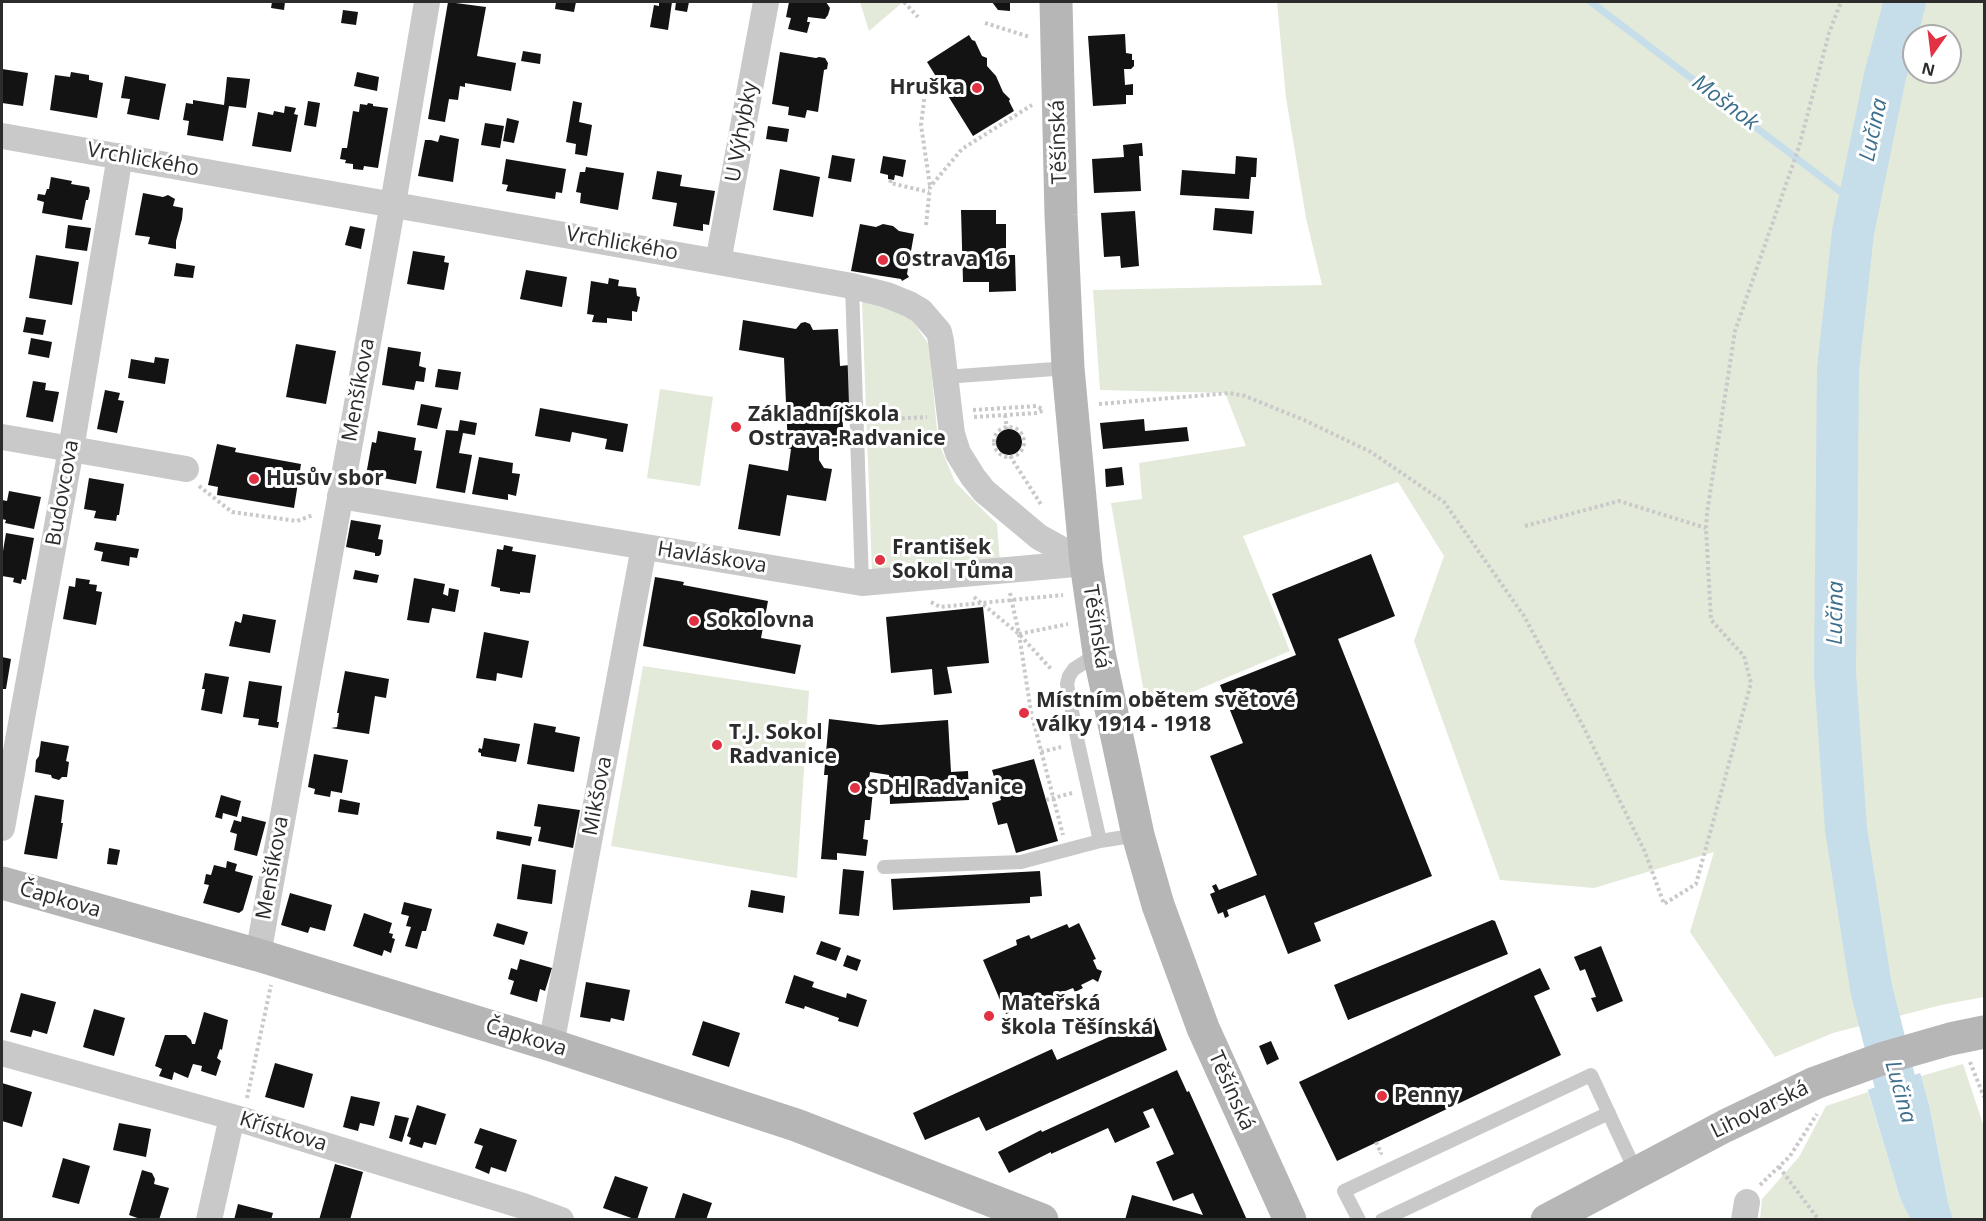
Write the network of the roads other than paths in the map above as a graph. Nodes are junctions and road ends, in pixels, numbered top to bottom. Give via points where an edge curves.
1 (427, 2) edge
2 (766, 2) edge
3 (1056, 2) edge
4 (2, 136) edge
5 (120, 156) junction
6 (393, 203) junction
7 (718, 262) junction
8 (852, 286) junction
9 (1068, 368) junction
10 (955, 376) junction
11 (2, 437) edge
12 (71, 449) junction
13 (186, 469) road end
14 (339, 501) junction
15 (644, 547) junction
16 (1086, 563) junction
17 (862, 583) junction
18 (1099, 653) junction
19 (2, 828) edge
20 (1138, 835) junction
21 (1100, 841) junction
22 (884, 867) dead end
23 (2, 883) edge
24 (267, 958) junction
25 (1965, 1036) edge
26 (551, 1045) junction
27 (2, 1053) edge
28 (1609, 1113) junction
29 (238, 1118) junction
30 (1636, 1172) junction
31 (1287, 1217) edge
32 (209, 1220) edge
33 (561, 1220) edge
34 (1042, 1220) edge
35 (1359, 1220) edge
36 (1382, 1220) edge
37 (1547, 1220) edge

1 - 6 street, Menšíkova
2 - 7 street, U Výhybky
3 - 9 street, Těšínská
4 - 5 street, Vrchlického
5 - 6 street, Vrchlického
5 - 12 street, Budovcova
6 - 7 street, Vrchlického
6 - 14 street, Menšíkova
7 - 8 street, Vrchlického
8 - 10 street, Vrchlického via 903,301 921,311 935,326
8 - 17 lane
9 - 10 lane
9 - 16 street, Těšínská
10 - 16 street, Vrchlického via 939,416 952,434 968,471 984,491 1040,537
11 - 12 street
12 - 13 street
12 - 19 street, Budovcova
14 - 15 street, Havláskova
14 - 24 street, Menšíkova
15 - 17 street, Havláskova
15 - 26 street, Mikšova
16 - 17 street, Havláskova
16 - 18 street, Těšínská
18 - 20 street, Těšínská
18 - 21 lane via 1071,673 1067,689
20 - 21 lane
20 - 31 street, Těšínská via 1158,905 1203,1028
21 - 22 lane via 1020,862
23 - 24 street, Čapkova
24 - 26 street, Čapkova
25 - 30 street, Lihovarská via 1884,1058 1820,1094 1778,1100
26 - 34 street, Čapkova via 796,1125
27 - 29 street, Křístkova
28 - 30 lane
28 - 35 lane via 1591,1075 1344,1191
28 - 36 lane
29 - 32 street
29 - 33 street, Křístkova
30 - 37 street, Lihovarská

